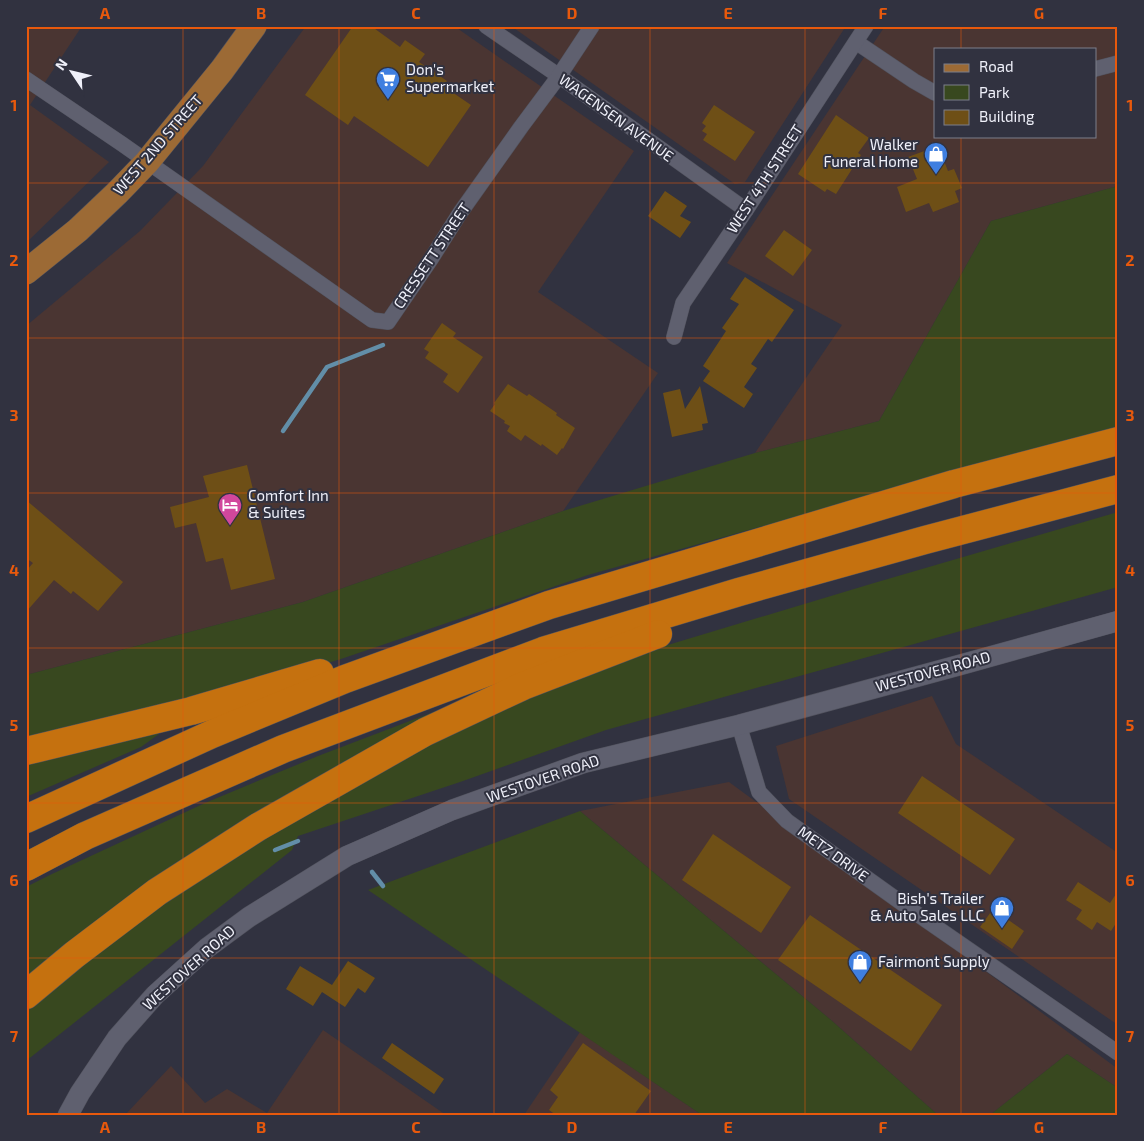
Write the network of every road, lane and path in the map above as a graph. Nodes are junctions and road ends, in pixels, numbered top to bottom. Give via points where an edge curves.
1 (254, 26) edge
2 (486, 26) edge
3 (592, 26) edge
4 (866, 26) edge
5 (856, 42) junction
6 (1118, 63) edge
7 (1096, 70) edge
8 (559, 76) junction
9 (26, 78) edge
10 (934, 92) edge
11 (147, 162) junction
12 (746, 210) junction
13 (26, 272) edge
14 (674, 337) dead end
15 (1118, 441) edge
16 (1118, 489) edge
17 (925, 540) junction
18 (549, 605) junction
19 (1118, 621) edge
20 (739, 724) junction
21 (26, 751) edge
22 (26, 819) edge
23 (26, 867) edge
24 (26, 994) edge
25 (1118, 1053) edge
26 (68, 1115) edge

1 - 11 main road, WEST 2ND STREET
2 - 8 street, WAGENSEN AVENUE
3 - 8 street
4 - 5 street, WEST 4TH STREET
5 - 10 street
5 - 12 street, WEST 4TH STREET
6 - 7 street
8 - 11 street, CRESSETT STREET via 460,213 388,322 372,320
8 - 12 street, WAGENSEN AVENUE
9 - 11 street
11 - 13 main road, WEST 2ND STREET via 78,230
12 - 14 street, WEST 4TH STREET via 683,303
15 - 18 highway via 936,489
16 - 17 highway
17 - 23 highway via 543,651 283,749 85,836
17 - 24 highway via 639,641 523,686 425,732 258,827 157,892
18 - 21 highway via 191,711
18 - 22 highway via 220,730
19 - 20 street, WESTOVER ROAD
20 - 25 street, METZ DRIVE via 759,792 787,821
20 - 26 street, WESTOVER ROAD via 582,763 452,810 347,856 249,917 207,948 155,995 117,1038

